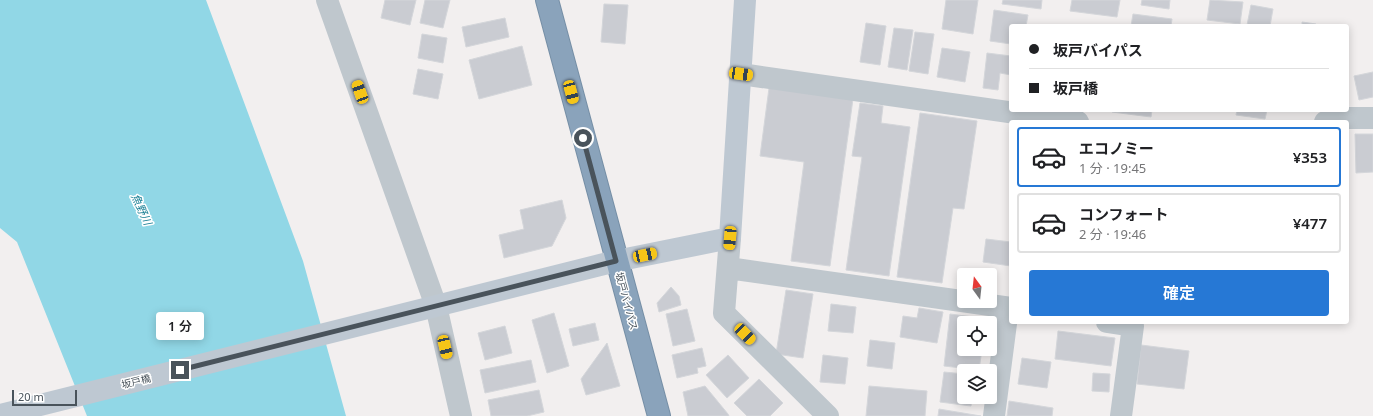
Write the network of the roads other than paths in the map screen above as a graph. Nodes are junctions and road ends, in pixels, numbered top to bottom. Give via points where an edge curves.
1 (328, 0) edge
2 (547, 0) edge
3 (745, 0) edge
4 (741, 74) junction
5 (1373, 118) edge
6 (1064, 120) edge
7 (1334, 120) edge
8 (730, 238) junction
9 (616, 261) junction
10 (728, 268) junction
11 (436, 306) junction
12 (1009, 308) edge
13 (1009, 315) edge
14 (1120, 324) edge
15 (0, 415) edge
16 (461, 416) edge
17 (658, 416) edge
18 (828, 416) edge
19 (994, 416) edge
20 (1120, 416) edge

1 - 11 street
2 - 9 highway, 坂戸バイパス
3 - 4 street
4 - 6 street
4 - 8 street
5 - 7 street
8 - 9 street, 坂戸橋
8 - 10 street
9 - 11 street, 坂戸橋
9 - 17 highway, 坂戸バイパス
10 - 12 street
10 - 18 street via 724,313
11 - 15 street, 坂戸橋
11 - 16 street
13 - 19 street
14 - 20 street via 1133,326

